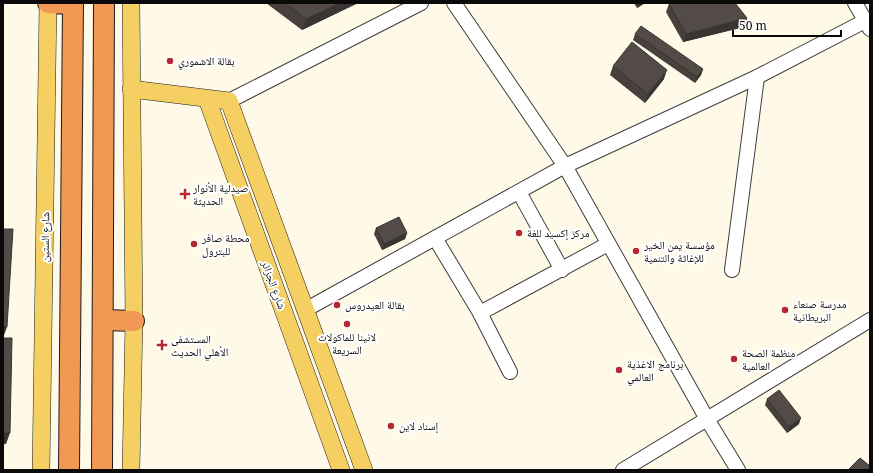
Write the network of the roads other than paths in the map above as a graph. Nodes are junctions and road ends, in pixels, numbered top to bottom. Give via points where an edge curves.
1 (48, 3) edge
2 (104, 3) edge
3 (131, 3) edge
4 (421, 3) edge
5 (454, 3) edge
6 (73, 4) edge
7 (861, 5) edge
8 (868, 25) edge
9 (757, 77) junction
10 (131, 89) junction
11 (207, 99) junction
12 (229, 101) junction
13 (565, 166) junction
14 (519, 192) junction
15 (435, 238) junction
16 (608, 244) junction
17 (562, 270) junction
18 (732, 270) dead end
19 (305, 310) junction
20 (480, 313) junction
21 (104, 320) junction
22 (870, 320) edge
23 (134, 321) junction
24 (510, 372) dead end
25 (707, 419) junction
26 (41, 470) edge
27 (69, 470) edge
28 (102, 470) edge
29 (132, 470) edge
30 (341, 470) edge
31 (364, 470) edge
32 (623, 470) edge
33 (738, 470) edge

1 - 6 highway
1 - 26 main road, شارع الستين
2 - 21 highway
3 - 10 main road
4 - 12 street
5 - 13 street
6 - 27 highway
7 - 8 street
8 - 9 street
9 - 13 street
9 - 18 street
10 - 11 main road
10 - 23 main road
11 - 12 main road
11 - 30 main road, شارع الجزائر
12 - 19 main road, شارع الجزائر
13 - 14 street
13 - 16 street
14 - 15 street
14 - 17 street
15 - 19 street
15 - 20 street
16 - 17 street
16 - 25 street
17 - 20 street
19 - 31 main road, شارع الجزائر
20 - 24 street
21 - 23 highway
21 - 28 highway
22 - 25 street
23 - 29 main road
25 - 32 street
25 - 33 street

